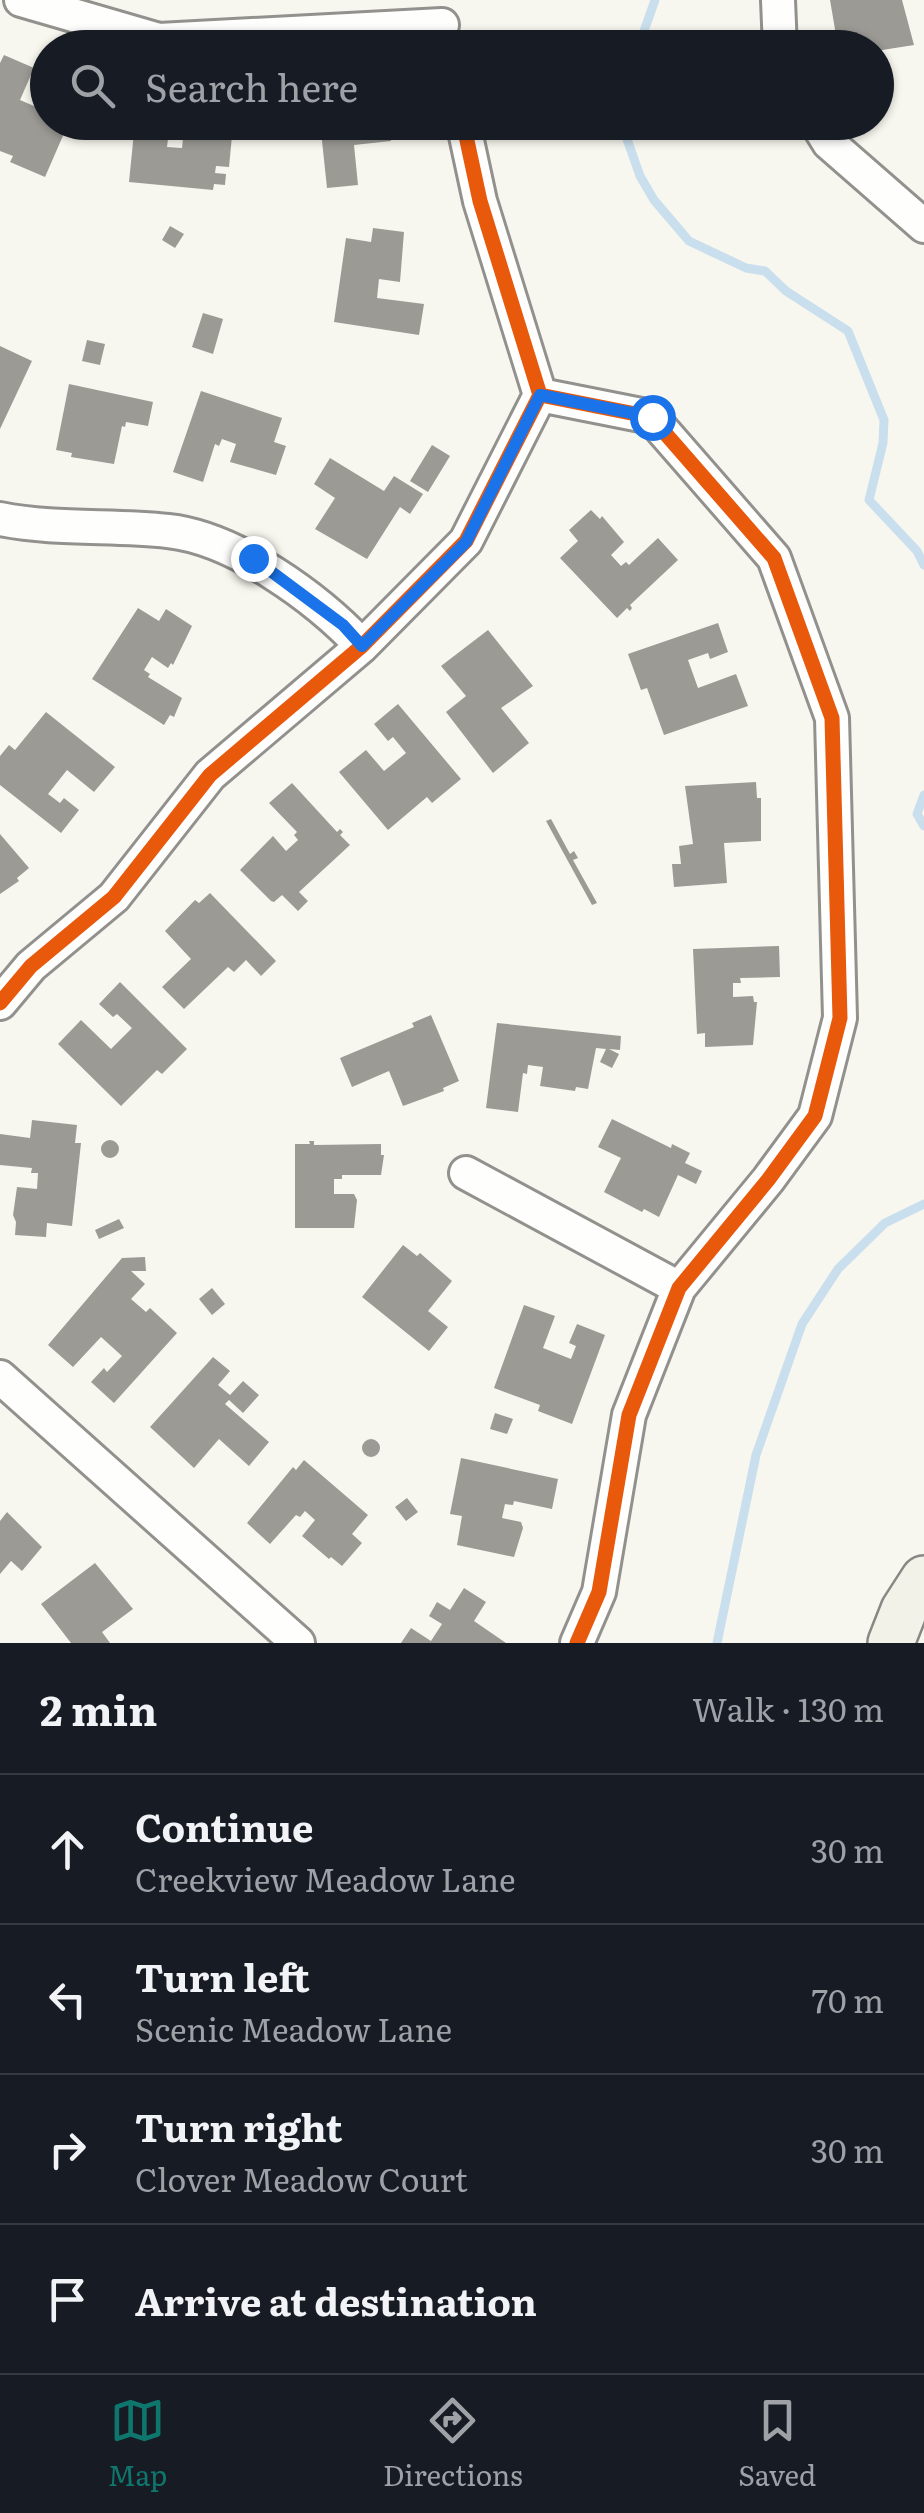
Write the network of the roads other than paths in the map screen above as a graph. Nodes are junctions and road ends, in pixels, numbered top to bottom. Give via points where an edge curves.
1 (21, 0) edge
2 (778, 0) edge
3 (442, 24) edge
4 (124, 30) edge
5 (336, 30) edge
6 (779, 30) edge
7 (467, 140) edge
8 (827, 140) edge
9 (924, 226) edge
10 (540, 395) junction
11 (0, 519) edge
12 (362, 646) junction
13 (0, 1002) edge
14 (466, 1173) dead end
15 (679, 1288) junction
16 (0, 1377) edge
17 (924, 1579) edge
18 (298, 1643) edge
19 (577, 1643) edge
20 (892, 1643) edge

1 - 4 street
2 - 6 street
3 - 5 street
7 - 10 street
8 - 9 street
10 - 12 street via 466,542
10 - 15 street via 652,417 774,558 832,718 840,1018 815,1116
11 - 12 street via 173,531 253,558
12 - 13 street via 210,775 114,897 31,966
14 - 15 street
15 - 19 street via 629,1415 599,1592
16 - 18 street
17 - 20 street

